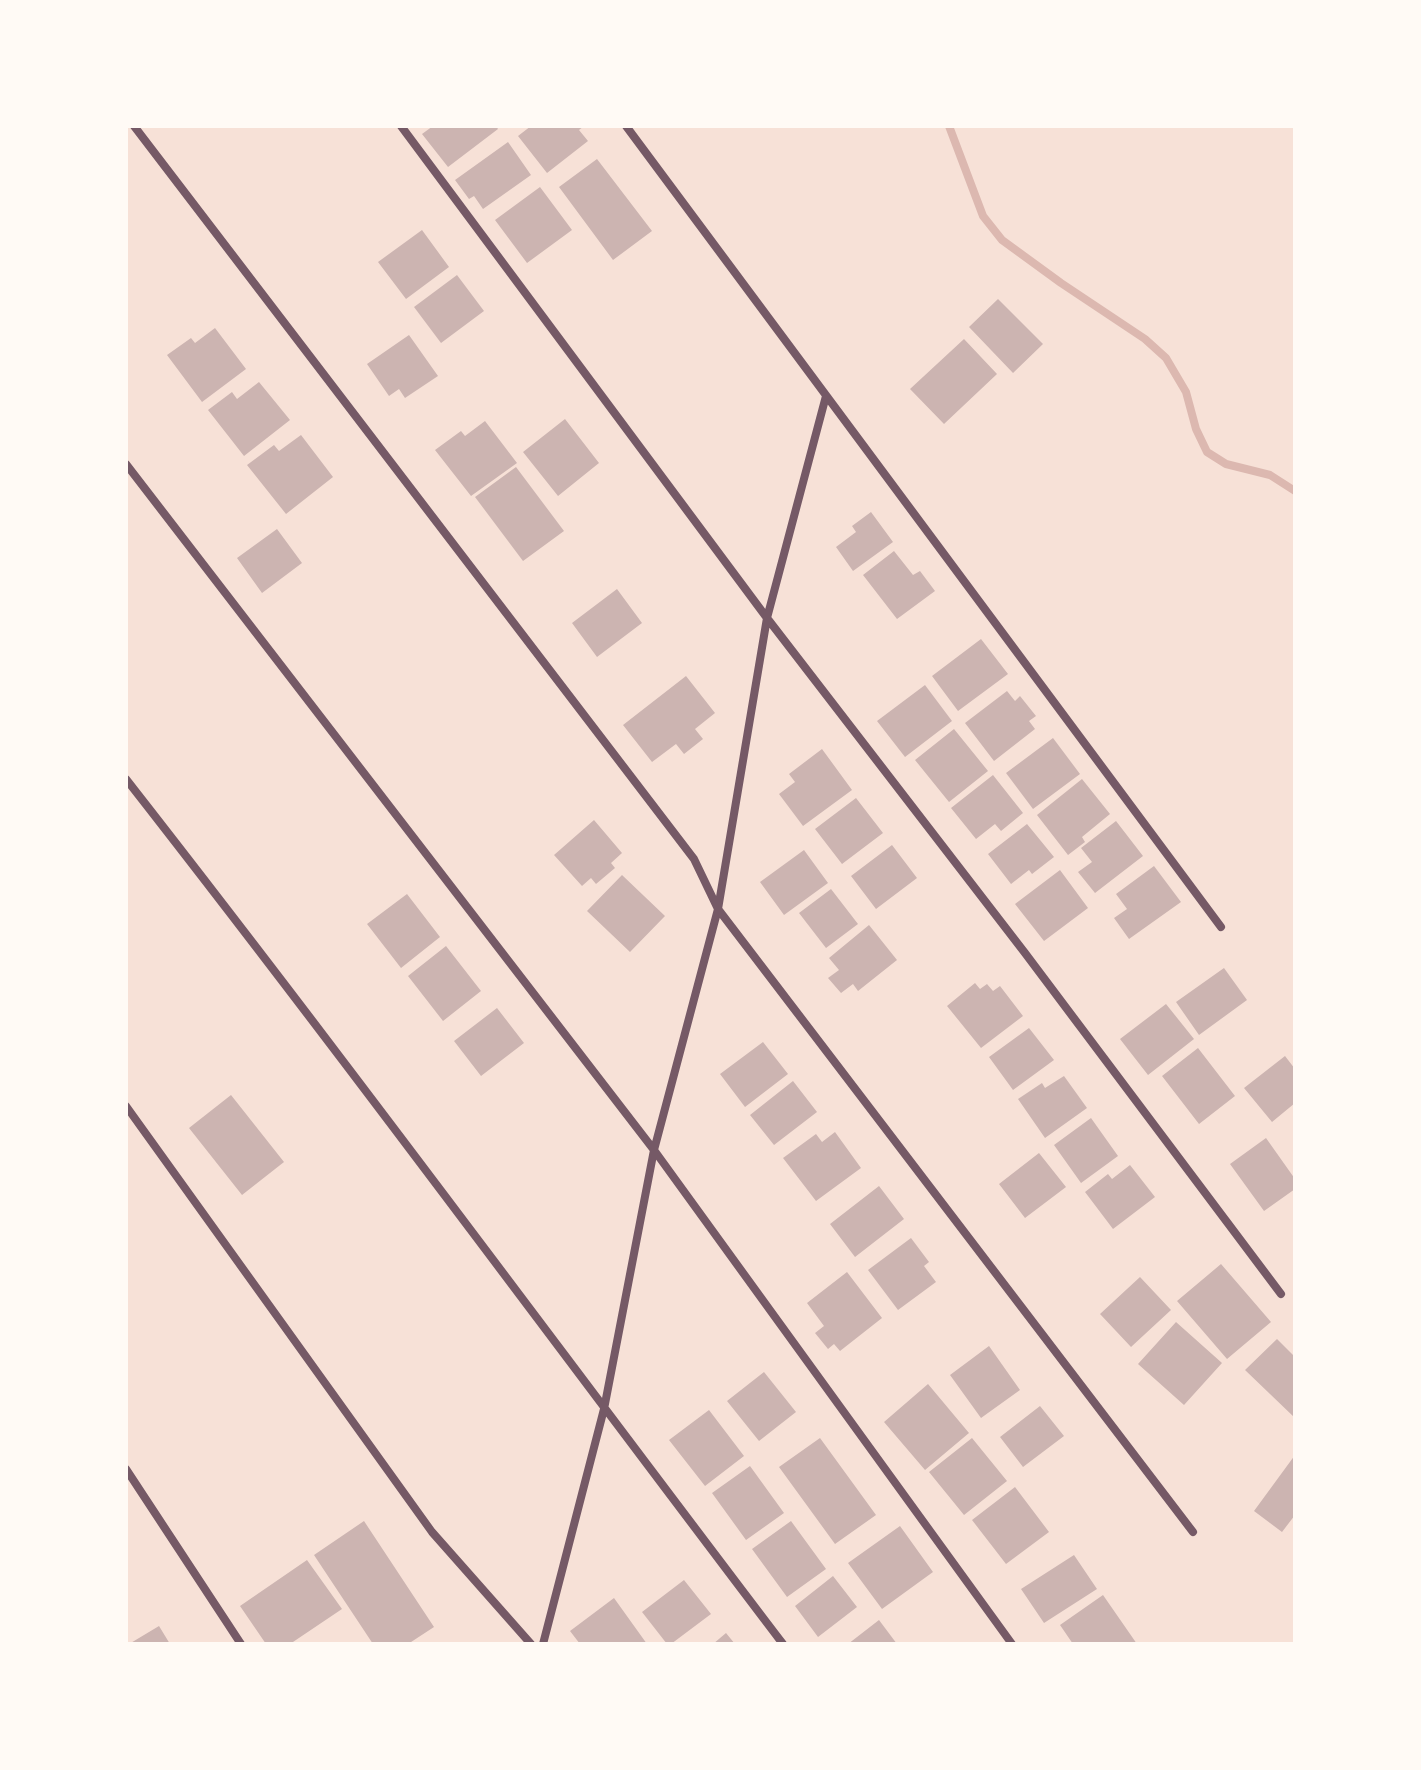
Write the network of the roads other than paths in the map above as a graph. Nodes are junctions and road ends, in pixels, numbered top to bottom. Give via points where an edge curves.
1 (134, 126) edge
2 (401, 126) edge
3 (626, 126) edge
4 (826, 396) junction
5 (126, 464) edge
6 (767, 618) junction
7 (126, 779) edge
8 (718, 909) junction
9 (1221, 927) dead end
10 (126, 1106) edge
11 (654, 1150) junction
12 (1281, 1294) dead end
13 (604, 1409) junction
14 (126, 1469) edge
15 (1193, 1532) dead end
16 (241, 1644) edge
17 (531, 1644) edge
18 (543, 1644) edge
19 (783, 1644) edge
20 (1012, 1644) edge

1 - 8 street via 694,859
2 - 6 street
3 - 4 street
4 - 6 street
4 - 9 street
5 - 11 street
6 - 8 street
6 - 12 street
7 - 13 street
8 - 11 street
8 - 15 street
10 - 17 street via 432,1532
11 - 13 street
11 - 20 street
13 - 18 street
13 - 19 street
14 - 16 street

